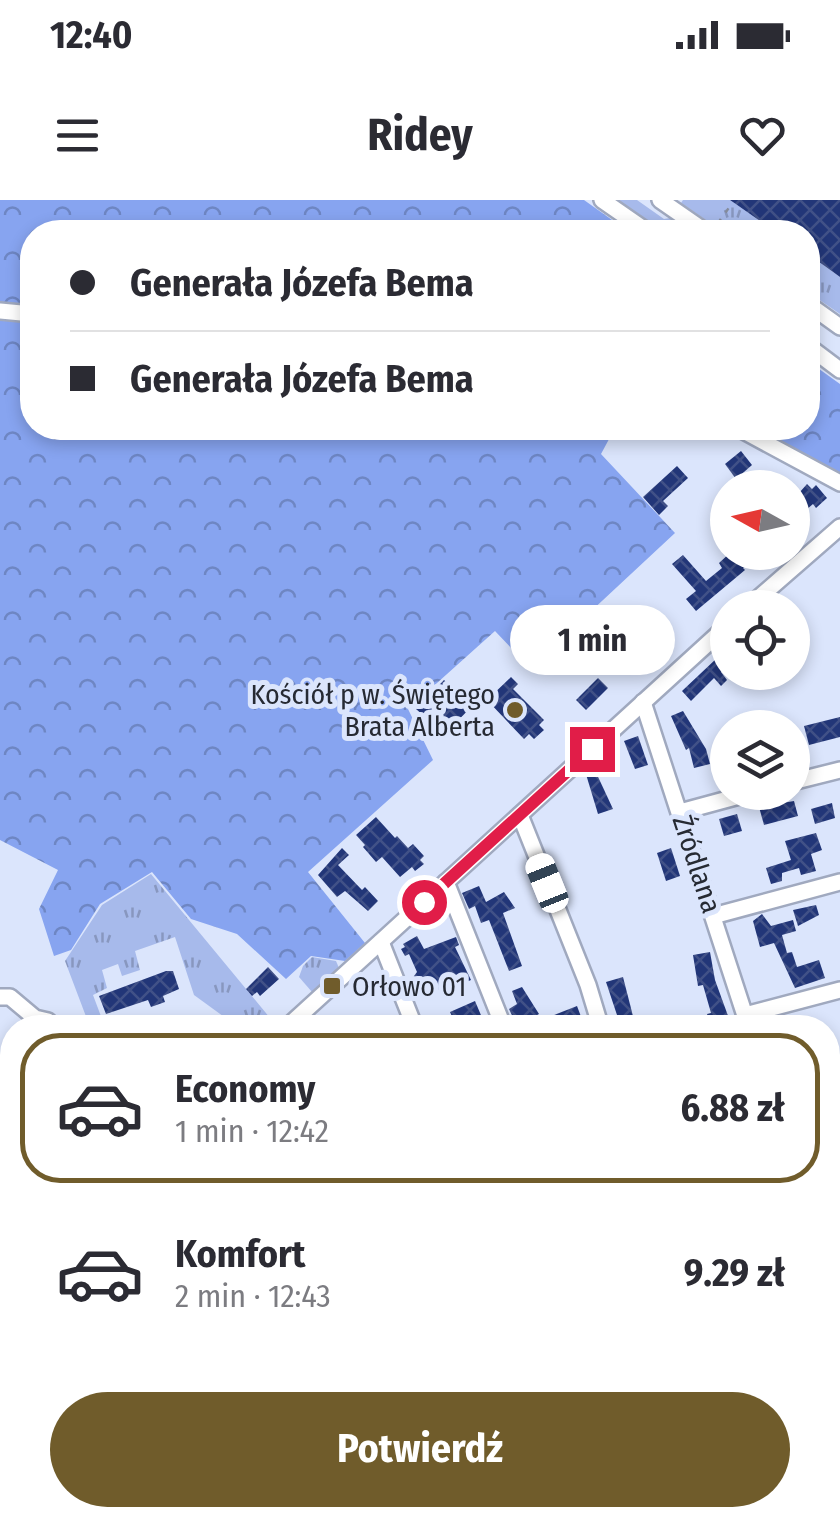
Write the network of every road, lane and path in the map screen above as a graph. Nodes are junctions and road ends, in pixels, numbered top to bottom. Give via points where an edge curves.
1 (602, 200) edge
2 (660, 200) edge
3 (631, 220) edge
4 (693, 220) edge
5 (760, 440) edge
6 (840, 483) edge
7 (840, 528) edge
8 (768, 590) edge
9 (710, 641) edge
10 (643, 702) junction
11 (840, 770) edge
12 (810, 778) edge
13 (710, 804) edge
14 (680, 812) junction
15 (520, 815) junction
16 (446, 882) junction
17 (840, 882) edge
18 (713, 916) junction
19 (382, 942) junction
20 (840, 990) edge
21 (0, 997) edge
22 (29, 1015) edge
23 (301, 1015) edge
24 (410, 1015) edge
25 (499, 1015) edge
26 (597, 1015) edge
27 (745, 1015) edge
28 (765, 1015) edge

1 - 3 street
2 - 4 street
5 - 6 street
7 - 8 street
9 - 10 street
10 - 14 street, Źródlana
10 - 15 street
11 - 12 street
13 - 14 street
14 - 18 street, Źródlana
15 - 16 street
15 - 26 street
16 - 19 street
16 - 25 street
17 - 18 street
18 - 27 street, Źródlana
19 - 23 street
19 - 24 street
20 - 28 street
21 - 22 street via 10,997

